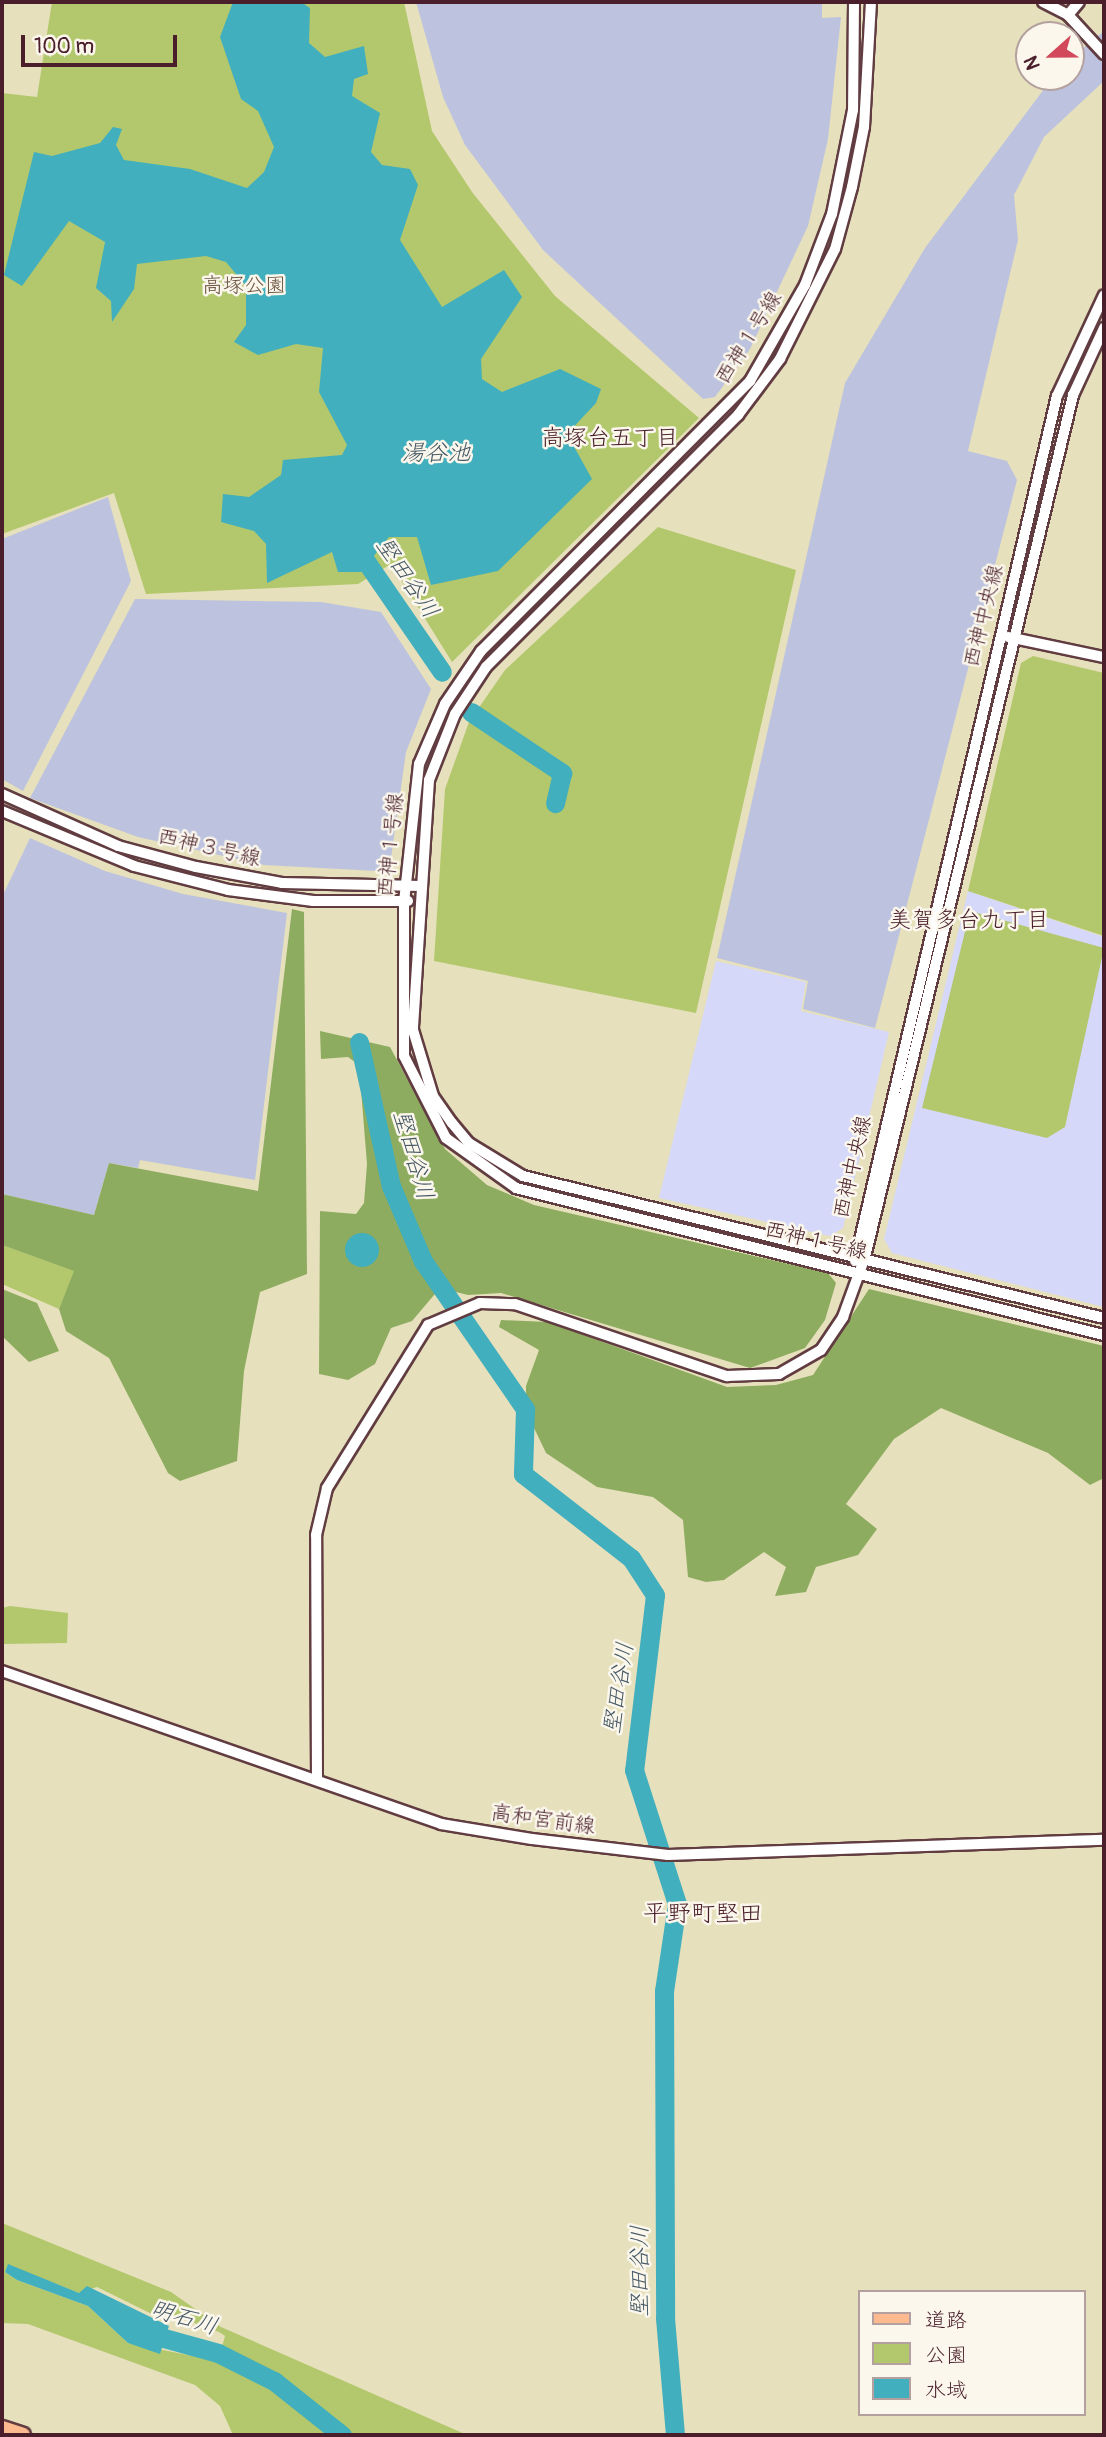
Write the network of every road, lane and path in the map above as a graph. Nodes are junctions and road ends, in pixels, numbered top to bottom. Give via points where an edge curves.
1 (854, 2) edge
2 (871, 2) edge
3 (1043, 2) edge
4 (1079, 2) edge
5 (1071, 18) junction
6 (1104, 54) edge
7 (1104, 295) edge
8 (1104, 328) edge
9 (999, 635) junction
10 (1014, 638) junction
11 (1104, 657) edge
12 (2, 794) edge
13 (2, 811) edge
14 (421, 886) junction
15 (405, 887) junction
16 (404, 901) junction
17 (419, 901) junction
18 (852, 1254) junction
19 (865, 1257) junction
20 (858, 1270) junction
21 (1104, 1318) edge
22 (1104, 1335) edge
23 (2, 1671) edge
24 (317, 1780) junction
25 (1104, 1840) edge
26 (2, 2428) edge
27 (23, 2435) edge

1 - 15 street, 西神１号線 via 853,110 832,214 804,285 750,381 481,651 445,704 419,764
2 - 14 street, 西神１号線 via 859,151 835,249 808,307 737,415 486,667 455,714 429,780
3 - 5 street
4 - 5 street
5 - 6 street
7 - 9 street, 西神中央線 via 1057,396
8 - 10 street, 西神中央線 via 1073,395
9 - 10 street
9 - 18 street, 西神中央線
10 - 11 street
10 - 19 street, 西神中央線
12 - 15 street, 西神３号線 via 118,846 196,867 282,883
13 - 16 street, 西神３号線 via 134,866 228,890 313,901
14 - 15 street, 西神３号線
14 - 17 street, 西神１号線
15 - 16 street, 西神１号線
16 - 17 street, 西神３号線
16 - 20 street, 西神１号線 via 404,1056 428,1111 472,1162 516,1188
17 - 18 street, 西神１号線 via 413,1030 433,1096 469,1143 523,1176
18 - 19 street, 西神１号線
18 - 20 street
19 - 20 street, 西神中央線
19 - 21 street, 西神１号線
20 - 22 street, 西神１号線
20 - 24 street, 西神中央線 via 843,1317 821,1350 779,1374 727,1376 515,1304 463,1308 443,1315 413,1341 327,1488 316,1535
23 - 24 street, 高和宮前線
24 - 25 street, 高和宮前線 via 441,1824 659,1853
26 - 27 main road

